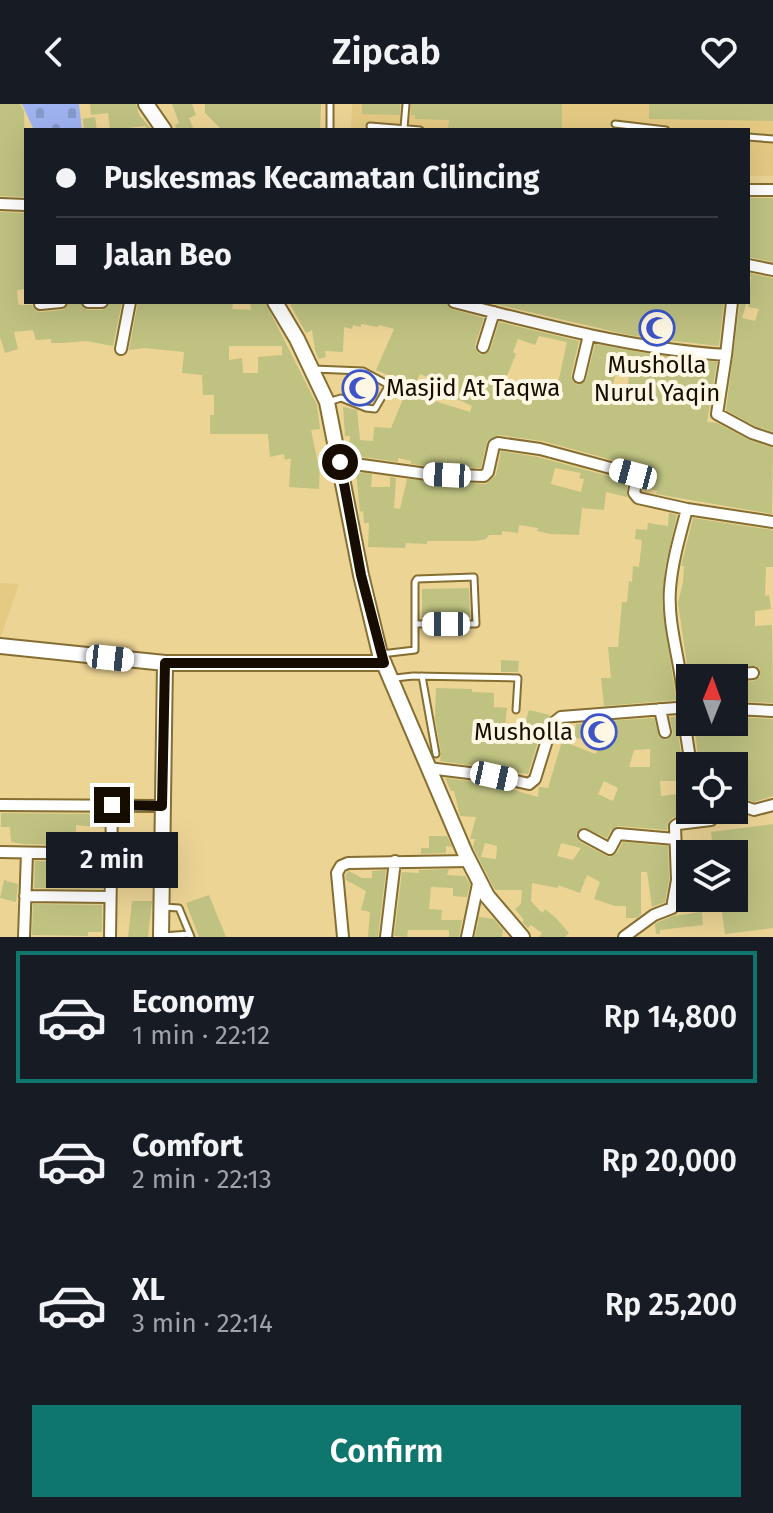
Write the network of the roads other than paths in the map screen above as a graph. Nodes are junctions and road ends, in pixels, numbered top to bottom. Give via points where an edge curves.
1 (146, 104) edge
2 (330, 104) edge
3 (406, 104) edge
4 (615, 124) dead end
5 (370, 126) dead end
6 (163, 128) edge
7 (330, 128) edge
8 (404, 128) edge
9 (649, 128) edge
10 (750, 137) edge
11 (773, 139) edge
12 (750, 190) edge
13 (773, 190) edge
14 (0, 204) edge
15 (24, 205) edge
16 (750, 265) edge
17 (773, 270) edge
18 (130, 304) edge
19 (276, 304) edge
20 (462, 304) edge
21 (732, 304) edge
22 (494, 312) junction
23 (589, 335) junction
24 (483, 347) dead end
25 (121, 349) dead end
26 (726, 358) junction
27 (312, 369) junction
28 (579, 377) dead end
29 (327, 402) junction
30 (773, 440) edge
31 (340, 462) junction
32 (687, 509) junction
33 (773, 522) edge
34 (416, 624) junction
35 (0, 646) edge
36 (382, 658) junction
37 (165, 663) junction
38 (682, 664) edge
39 (748, 673) edge
40 (753, 673) dead end
41 (422, 676) junction
42 (391, 679) junction
43 (676, 708) edge
44 (660, 709) junction
45 (516, 710) dead end
46 (748, 710) edge
47 (773, 711) edge
48 (665, 732) dead end
49 (436, 754) dead end
50 (428, 768) junction
51 (0, 805) edge
52 (112, 805) junction
53 (773, 805) edge
54 (162, 806) junction
55 (748, 808) edge
56 (684, 824) edge
57 (584, 835) dead end
58 (675, 839) junction
59 (0, 852) edge
60 (27, 853) junction
61 (111, 854) junction
62 (395, 861) junction
63 (469, 861) junction
64 (479, 879) junction
65 (25, 896) junction
66 (110, 897) junction
67 (162, 907) junction
68 (161, 936) edge
69 (190, 936) edge
70 (24, 937) edge
71 (110, 937) edge
72 (343, 937) edge
73 (386, 937) edge
74 (467, 937) edge
75 (522, 937) edge
76 (624, 937) edge

1 - 6 street
2 - 7 lane
3 - 8 lane
4 - 9 lane
5 - 8 lane
10 - 11 lane
12 - 13 street
14 - 15 street
16 - 17 street
18 - 25 street
19 - 27 street
20 - 22 street
21 - 26 street
22 - 23 street
22 - 24 street
23 - 26 street
23 - 28 street
26 - 30 street via 717,414
27 - 29 street
27 - 29 lane via 363,371 388,383 375,409 341,398
29 - 31 street
31 - 32 street via 484,476 498,443 633,474 638,498
31 - 36 street
32 - 33 street
32 - 38 street via 670,588
34 - 34 lane via 417,579 474,577 476,624
34 - 36 lane via 415,650
35 - 37 street
36 - 37 street
36 - 42 street
37 - 54 street
39 - 40 street
41 - 42 lane
41 - 45 lane via 518,678
41 - 49 lane
42 - 50 street
43 - 44 street
44 - 48 street
44 - 50 street via 555,720 529,784
46 - 47 street
50 - 63 street
51 - 52 street
52 - 54 street
52 - 61 street
53 - 55 street
54 - 67 street
56 - 58 street via 676,825
57 - 58 street via 610,849 618,834
58 - 76 street via 672,908
59 - 60 street
60 - 61 street
60 - 65 street
61 - 66 street
62 - 63 street
62 - 72 street via 341,866 337,873
62 - 73 street
63 - 64 street
64 - 74 street
64 - 75 street
65 - 66 street
65 - 70 street
66 - 71 street
67 - 68 street
67 - 69 lane via 179,908
68 - 69 lane

